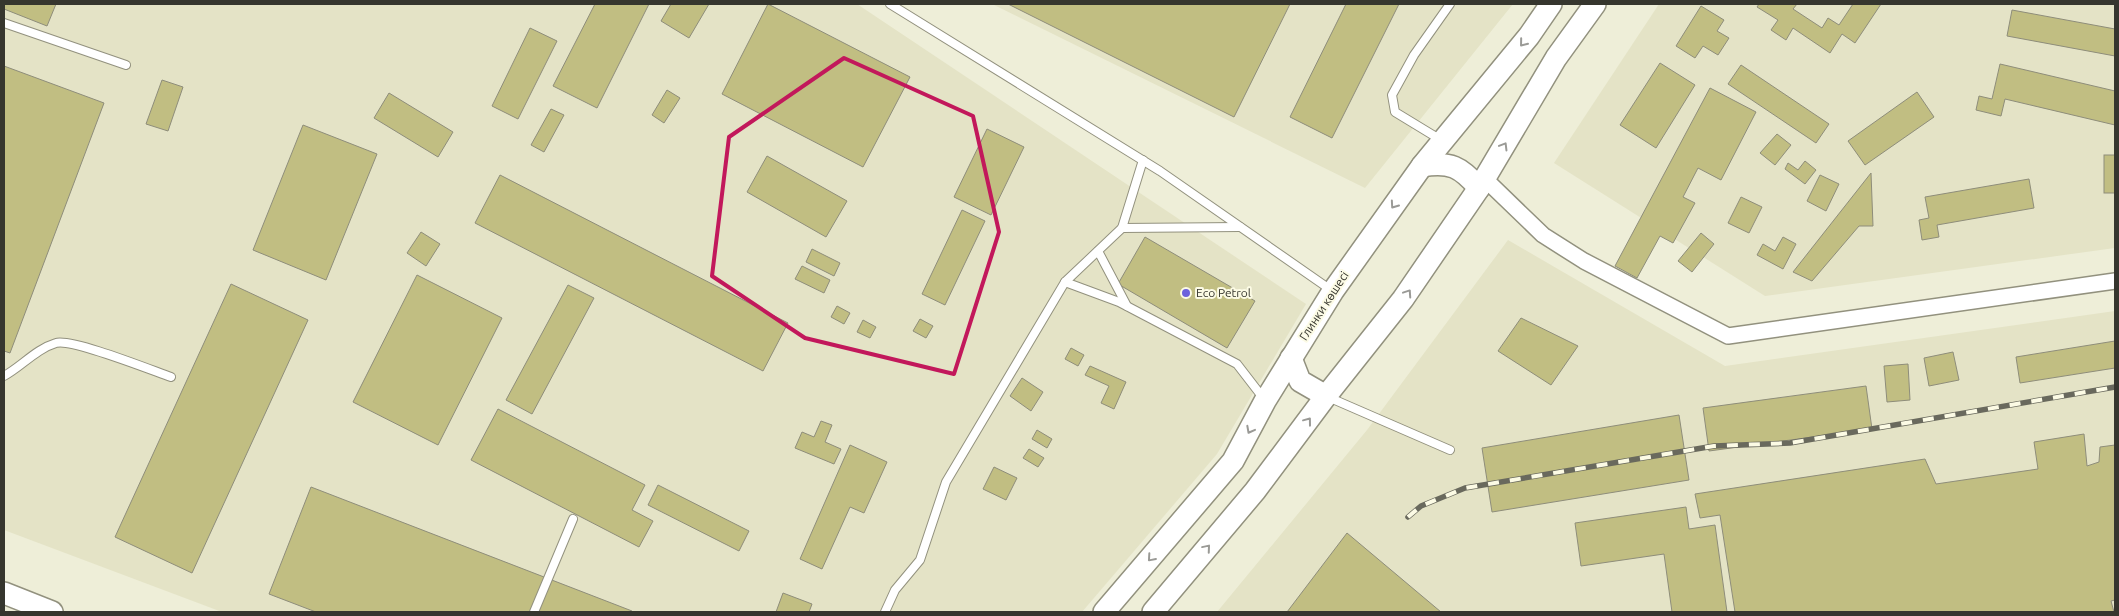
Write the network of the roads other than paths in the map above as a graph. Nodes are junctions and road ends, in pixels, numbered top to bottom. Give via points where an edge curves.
1 (890, 4) edge
2 (1450, 4) edge
3 (1551, 4) edge
4 (1595, 4) edge
5 (4, 22) edge
6 (126, 65) dead end
7 (1442, 141) junction
8 (1143, 160) junction
9 (1422, 166) junction
10 (1482, 183) junction
11 (1240, 227) junction
12 (1122, 228) junction
13 (1098, 251) junction
14 (2115, 281) edge
15 (1065, 282) junction
16 (1333, 291) junction
17 (1127, 306) junction
18 (1291, 358) junction
19 (4, 376) edge
20 (171, 377) dead end
21 (1326, 396) junction
22 (1265, 400) junction
23 (1450, 450) dead end
24 (573, 519) dead end
25 (4, 594) edge
26 (52, 612) edge
27 (534, 612) edge
28 (884, 612) edge
29 (1104, 612) edge
30 (1153, 612) edge

1 - 8 lane
2 - 7 lane via 1414,55 1392,95 1394,112
3 -> 7 main road, Глинки көшесі via 1529,36
10 -> 4 main road via 1556,58
5 - 6 lane
7 - 9 main road, Глинки көшесі
8 - 11 lane
8 - 12 lane
9 - 10 main road via 1439,163 1455,166
9 -> 16 main road, Глинки көшесі
10 - 14 street via 1544,235 1584,262 1728,336
21 -> 10 main road via 1404,300
11 - 12 lane
11 - 16 lane
12 - 13 lane
13 - 15 lane
13 - 17 lane
15 - 17 lane
15 - 28 lane via 946,482 920,560 895,590
16 - 18 main road, Глинки көшесі
17 - 22 lane via 1238,364
18 - 21 main road via 1300,381
18 - 22 main road, Глинки көшесі
19 - 20 lane via 42,349 58,342
21 - 23 lane
30 -> 21 main road via 1255,491
22 -> 29 main road, Глинки көшесі via 1233,461
24 - 27 lane
25 - 26 main road

